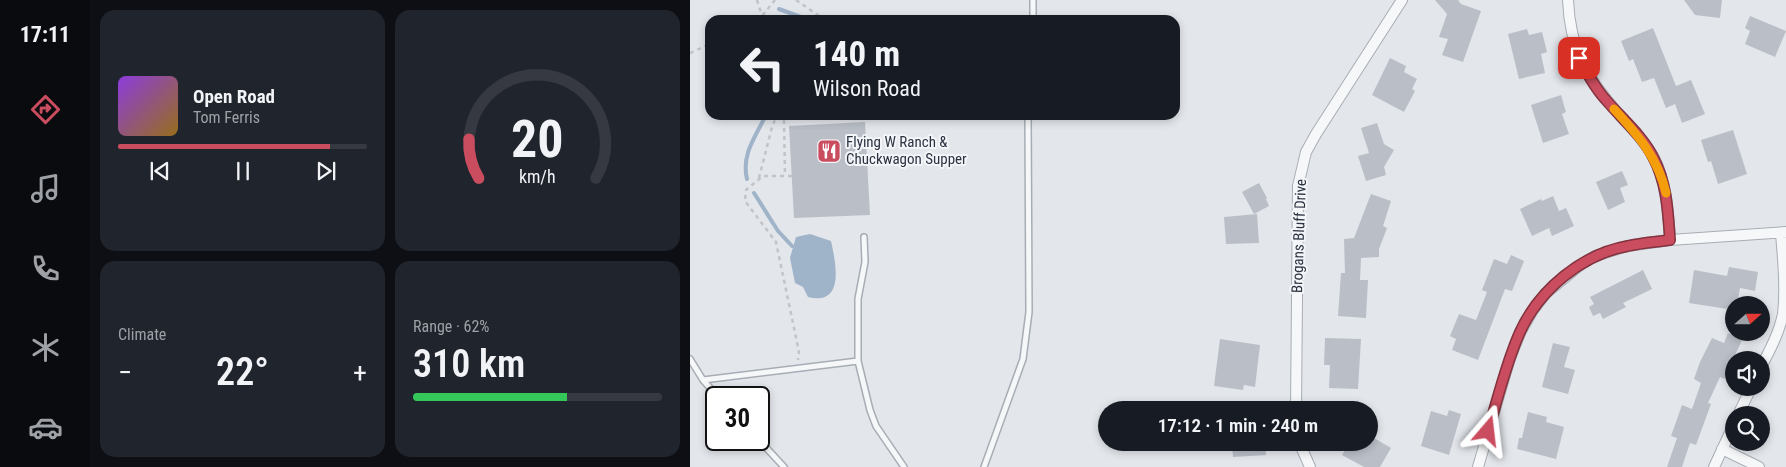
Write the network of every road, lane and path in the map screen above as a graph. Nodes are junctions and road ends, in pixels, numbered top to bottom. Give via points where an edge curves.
1 (757, 0) edge
2 (775, 0) edge
3 (796, 0) edge
4 (1033, 0) edge
5 (1402, 0) edge
6 (1568, 0) edge
7 (762, 15) edge
8 (763, 15) edge
9 (818, 15) edge
10 (1033, 15) edge
11 (705, 46) edge
12 (690, 53) edge
13 (775, 120) edge
14 (784, 120) dead end
15 (1028, 120) edge
16 (784, 176) junction
17 (792, 176) dead end
18 (758, 180) junction
19 (1784, 232) edge
20 (864, 237) dead end
21 (1670, 240) junction
22 (1769, 351) edge
23 (690, 359) edge
24 (858, 362) junction
25 (797, 369) junction
26 (703, 380) junction
27 (708, 386) edge
28 (1296, 401) edge
29 (1725, 442) edge
30 (1722, 448) junction
31 (769, 451) edge
32 (1302, 451) edge
33 (784, 467) edge
34 (904, 467) edge
35 (984, 467) edge
36 (1310, 467) edge
37 (1478, 467) edge
38 (1714, 467) edge
39 (1759, 467) edge

1 - 7 path
2 - 8 path
3 - 9 path
4 - 10 lane
5 - 28 street, Brogans Bluff Drive via 1316,134 1301,170 1297,210
6 - 21 street via 1574,44 1586,71 1654,158 1668,203
11 - 12 path
13 - 18 path
14 - 16 path
15 - 35 lane via 1029,312 1023,359
16 - 17 path
16 - 18 path via 763,176
18 - 25 path via 746,190 745,201 776,242 799,352
19 - 21 street
19 - 22 street via 1784,313
20 - 24 lane via 865,262 858,299
21 - 37 street via 1627,246 1595,256 1546,294 1520,331
23 - 26 lane
24 - 25 lane
24 - 34 lane via 876,426
25 - 26 lane
26 - 27 lane
29 - 30 street
30 - 38 street
30 - 39 street
31 - 33 lane
32 - 36 street

